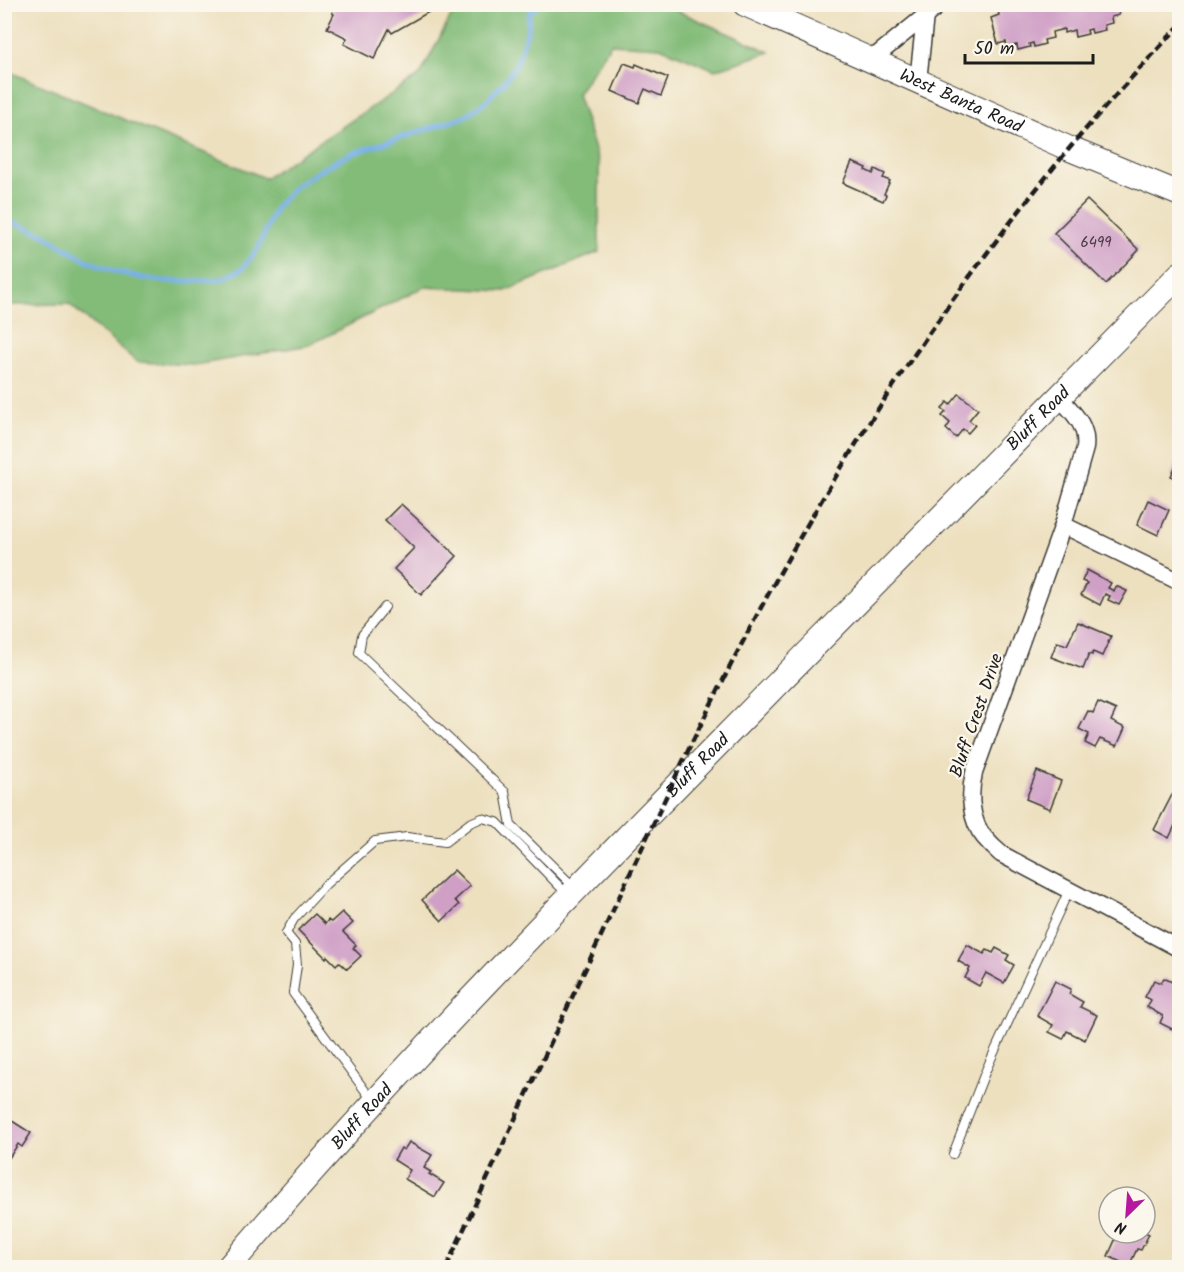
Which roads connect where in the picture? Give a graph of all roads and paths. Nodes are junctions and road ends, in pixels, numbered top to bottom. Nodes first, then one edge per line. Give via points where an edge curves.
1 (745, 4) edge
2 (939, 4) edge
3 (925, 16) junction
4 (871, 60) junction
5 (918, 81) junction
6 (1179, 194) edge
7 (1179, 274) edge
8 (1059, 397) junction
9 (1063, 525) junction
10 (1179, 582) edge
11 (386, 607) dead end
12 (1069, 890) junction
13 (572, 893) junction
14 (1179, 949) edge
15 (374, 1102) junction
16 (953, 1154) dead end
17 (228, 1268) edge

1 - 4 main road, West Banta Road
2 - 3 street
3 - 4 street
3 - 5 street
4 - 5 main road, West Banta Road
5 - 6 main road, West Banta Road
7 - 8 main road, Bluff Road
8 - 9 street, Bluff Crest Drive via 1081,422 1086,439
8 - 13 main road, Bluff Road
9 - 10 street
9 - 12 street, Bluff Crest Drive via 974,773 971,806 983,837 1001,854
11 - 13 lane via 362,635 359,652 506,792 511,825
12 - 14 street, Bluff Crest Drive
12 - 16 lane via 986,1070
13 - 15 main road, Bluff Road
13 - 15 lane via 497,822 482,818 445,842 408,837 375,841 326,884 286,933 295,944 293,993
15 - 17 main road, Bluff Road

